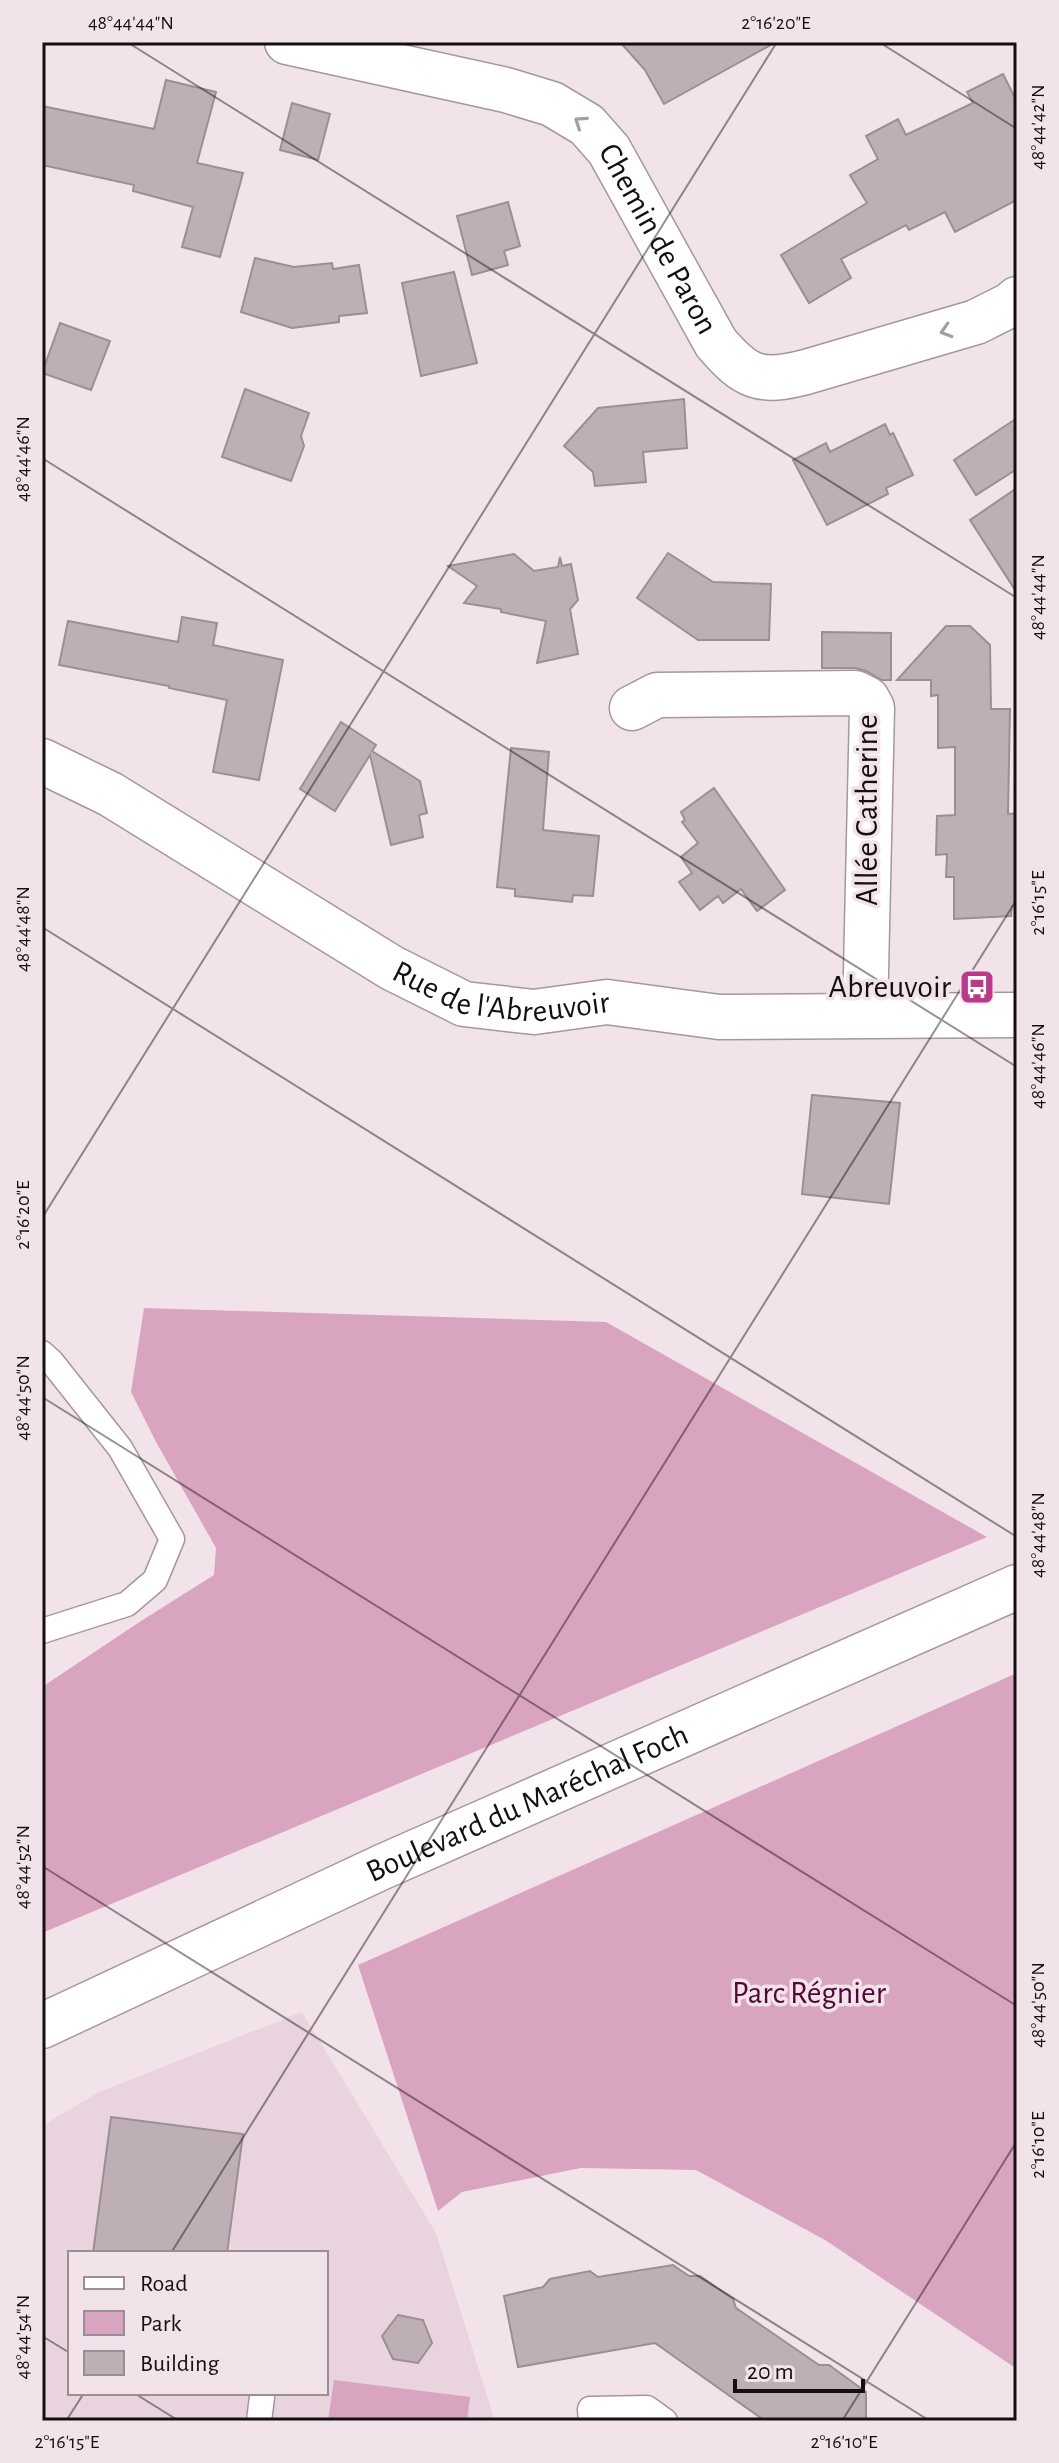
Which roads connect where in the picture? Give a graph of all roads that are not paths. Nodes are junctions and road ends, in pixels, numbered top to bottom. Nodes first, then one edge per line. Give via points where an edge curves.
1 (287, 42) edge
2 (1017, 299) edge
3 (632, 708) dead end
4 (42, 761) edge
5 (865, 1015) junction
6 (1017, 1015) edge
7 (42, 1353) edge
8 (1017, 1587) edge
9 (42, 1631) edge
10 (42, 2026) edge
11 (591, 2421) edge
12 (665, 2421) edge

2 -> 1 street, Chemin de Paron via 976,322 780,379 756,376 736,366 716,343 609,150 587,125 552,104 506,90
3 - 5 street, Allée Catherine via 657,695 855,693 867,699 872,708
4 - 5 street, Rue de l'Abreuvoir via 110,794 392,968 464,1004 534,1012 607,1002 719,1017
5 - 6 street, Rue de l'Abreuvoir
7 - 9 lane via 120,1448 172,1539 155,1580 127,1604
8 - 10 street, Boulevard du Maréchal Foch via 382,1867
11 - 12 lane via 590,2409 647,2408

